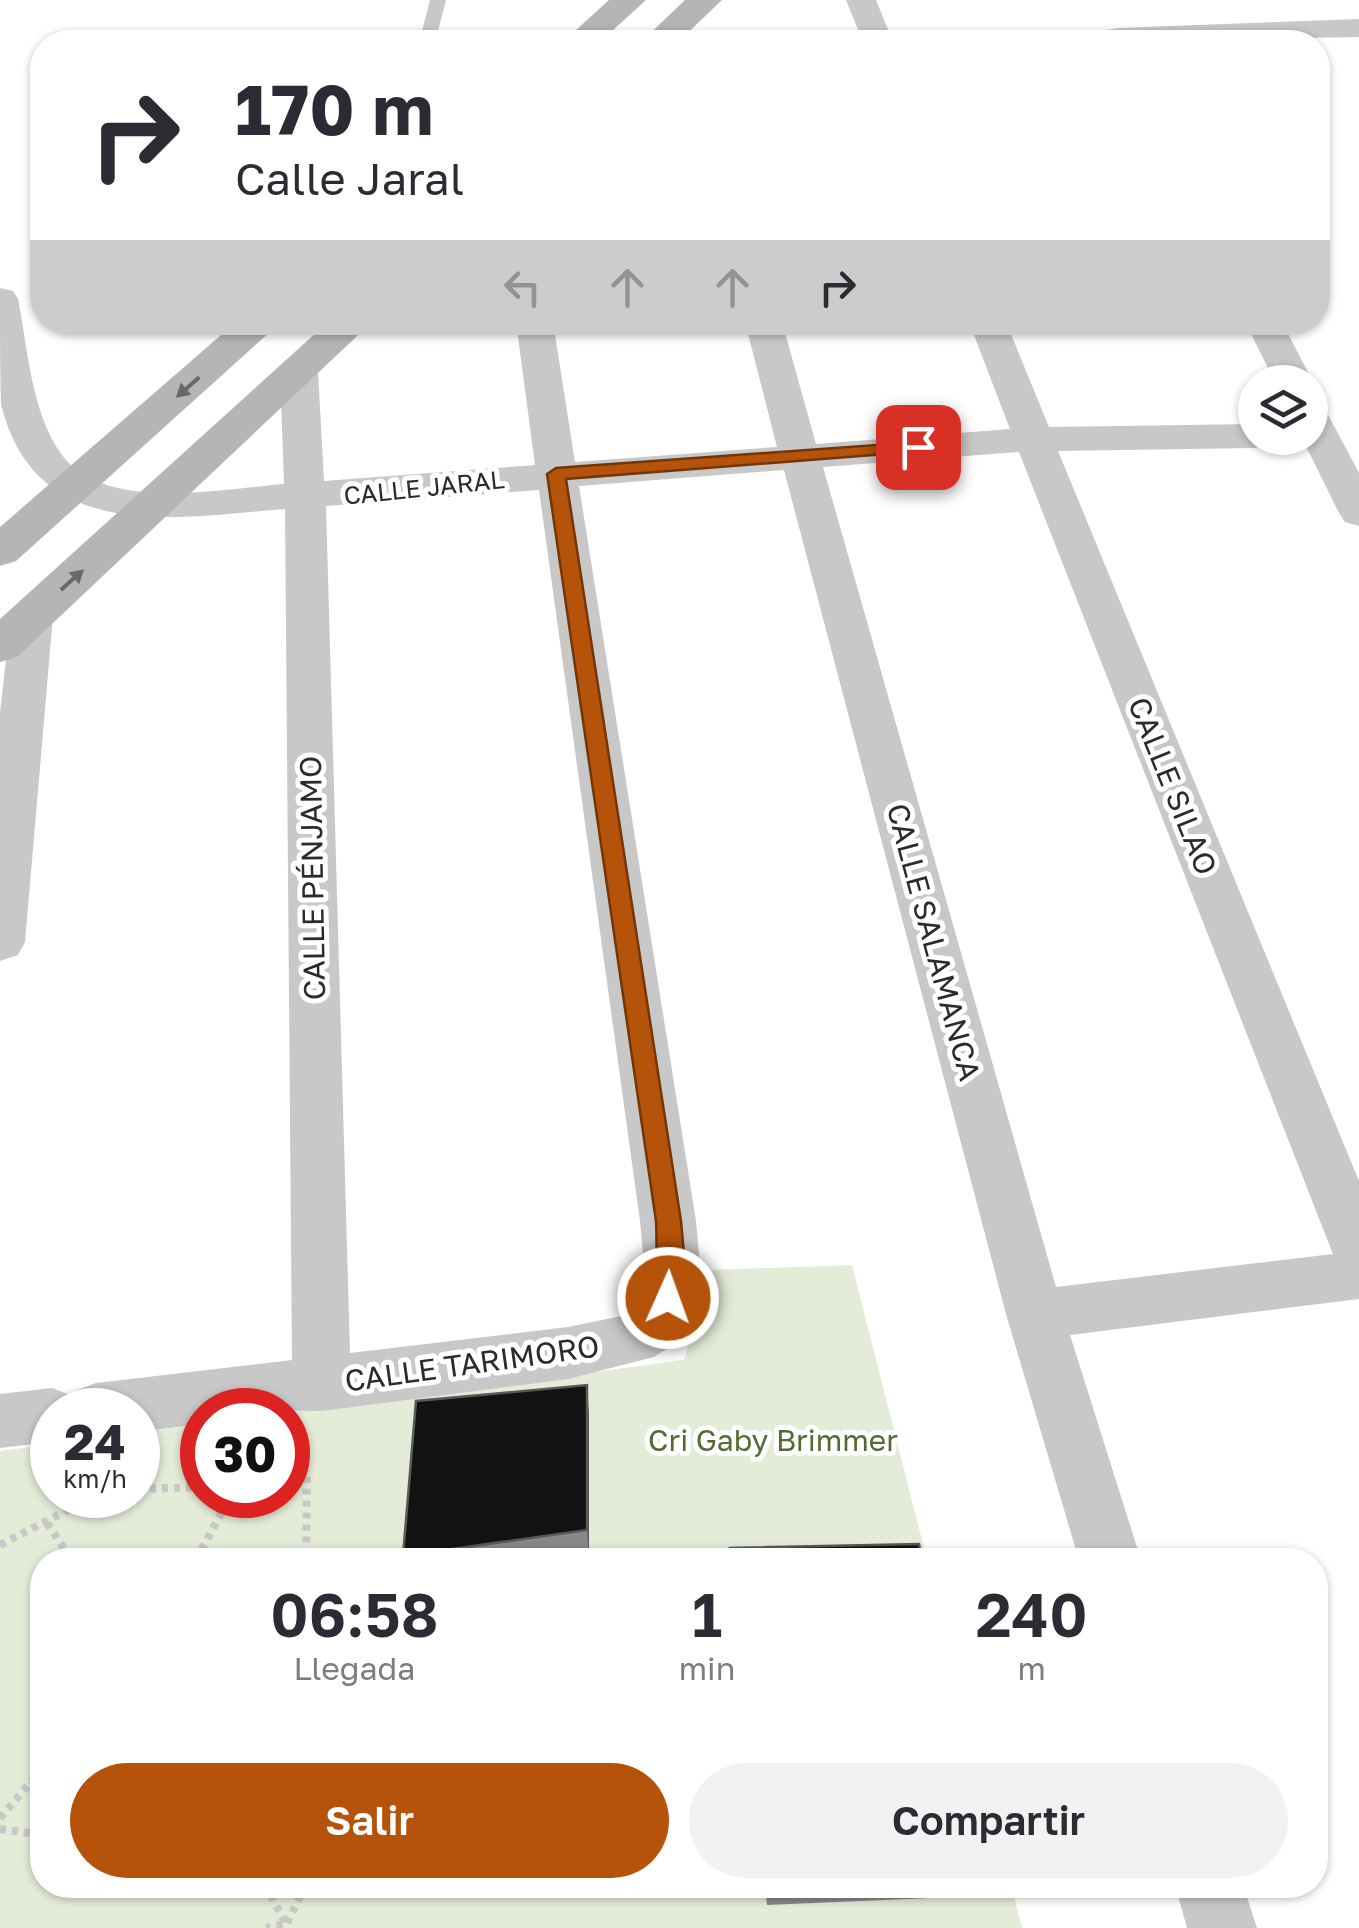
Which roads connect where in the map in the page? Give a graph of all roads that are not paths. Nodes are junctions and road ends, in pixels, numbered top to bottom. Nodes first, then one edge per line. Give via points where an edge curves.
1 (438, 0) edge
2 (629, 0) edge
3 (705, 0) edge
4 (861, 0) edge
5 (1340, 0) edge
6 (1358, 28) edge
7 (430, 30) edge
8 (594, 30) edge
9 (677, 30) edge
10 (873, 30) edge
11 (1318, 30) edge
12 (0, 300) edge
13 (246, 335) edge
14 (338, 335) edge
15 (536, 335) edge
16 (767, 335) edge
17 (993, 335) edge
18 (1270, 335) edge
19 (1285, 365) edge
20 (299, 372) junction
21 (1238, 436) edge
22 (1328, 438) edge
23 (1034, 439) junction
24 (802, 455) junction
25 (556, 474) junction
26 (74, 487) junction
27 (305, 498) junction
28 (154, 507) junction
29 (1359, 512) edge
30 (0, 551) edge
31 (16, 631) edge
32 (0, 942) edge
33 (1359, 1248) edge
34 (1359, 1275) edge
35 (1034, 1314) junction
36 (322, 1384) junction
37 (160, 1403) edge
38 (30, 1418) edge
39 (0, 1421) edge
40 (1106, 1548) edge
41 (1213, 1898) edge
42 (1222, 1928) edge

1 - 7 lane
2 - 8 main road
3 - 9 main road
4 - 10 street
5 - 6 street
6 - 11 street
12 - 26 street via 23,412 39,454
13 -> 26 main road
14 - 20 main road
15 - 25 street
16 - 24 street, CALLE SALAMANCA
17 - 23 street, CALLE SILAO
18 - 19 street
20 - 27 street, CALLE PÉNJAMO
20 - 28 main road
21 - 23 street, CALLE JARAL
22 - 29 street
23 - 24 street, CALLE JARAL
23 - 33 street, CALLE SILAO
24 - 25 street, CALLE JARAL
24 - 35 street, CALLE SALAMANCA
25 - 27 street, CALLE JARAL
25 - 36 street, CALLE TARIMORO via 668,1221 673,1276 664,1320 634,1339 568,1353
26 - 28 street, CALLE JARAL
26 - 30 main road
27 - 28 street, CALLE JARAL
27 - 36 street, CALLE PÉNJAMO
31 -> 28 main road
31 - 32 street
34 - 35 street
35 - 40 street, CALLE SALAMANCA
36 - 37 street, CALLE TARIMORO
38 - 39 street
41 - 42 street

